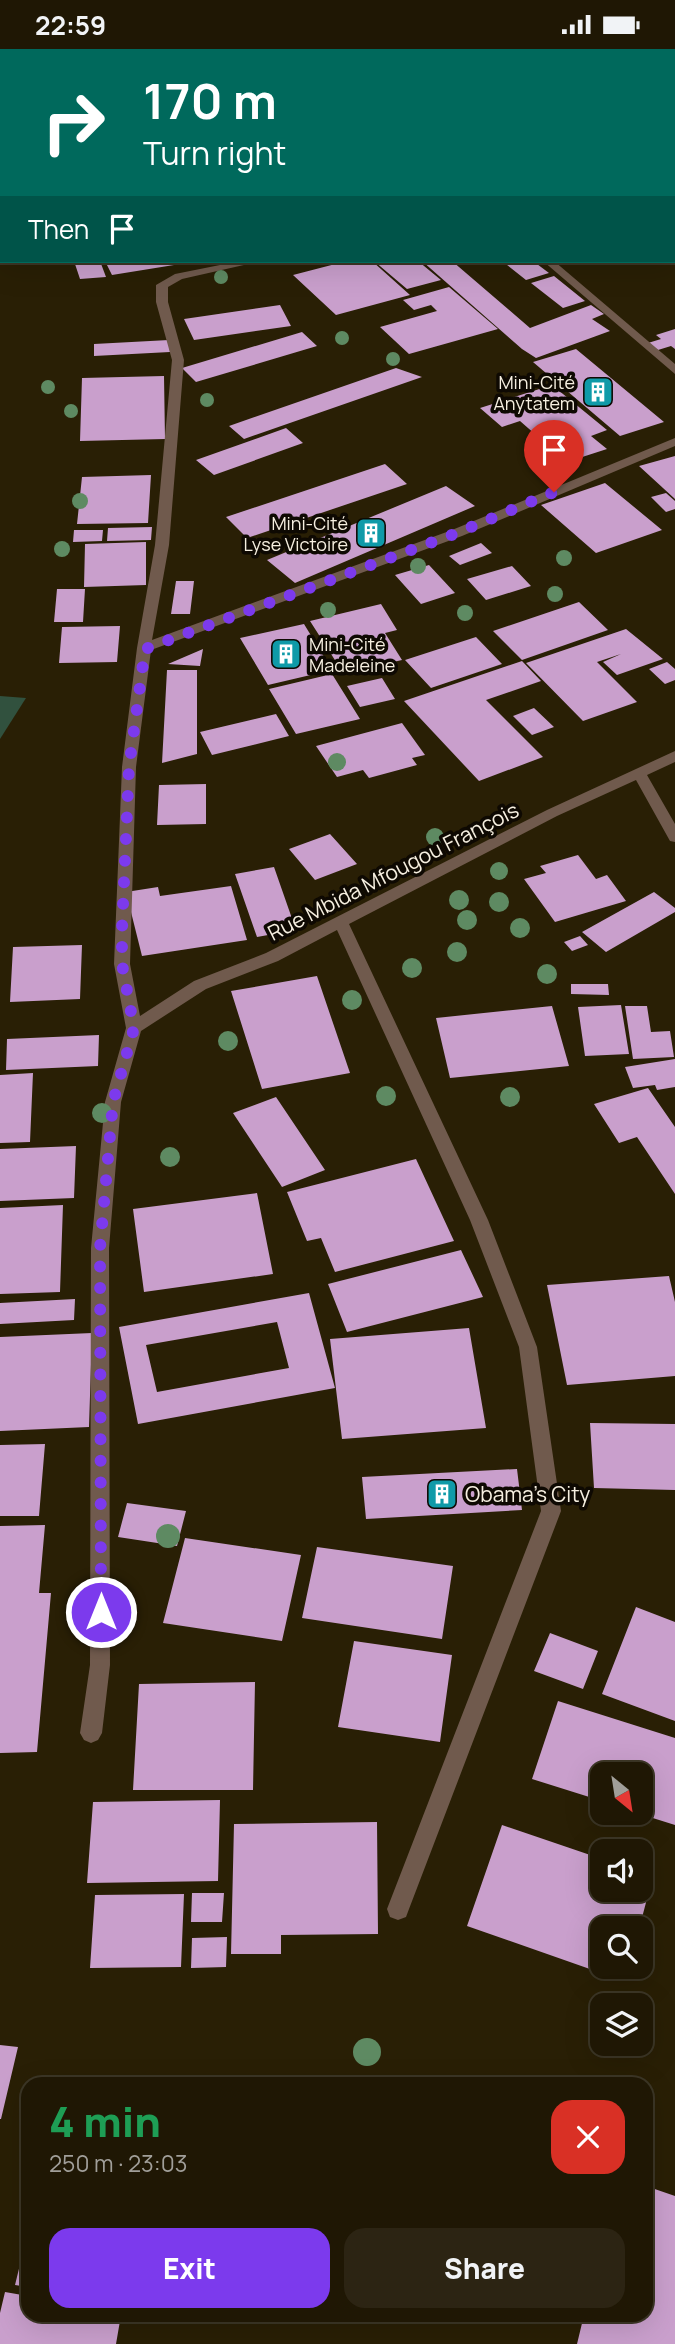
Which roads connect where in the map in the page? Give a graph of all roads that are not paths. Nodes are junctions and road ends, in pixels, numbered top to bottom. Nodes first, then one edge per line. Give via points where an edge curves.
1 (246, 263) edge
2 (550, 263) edge
3 (675, 370) edge
4 (675, 442) edge
5 (145, 649) junction
6 (675, 756) edge
7 (639, 773) junction
8 (675, 837) edge
9 (341, 923) junction
10 (134, 1028) junction
11 (91, 1734) dead end
12 (398, 1909) dead end

1 - 5 street via 179,276 162,285 160,296 178,360 162,545
2 - 3 street
4 - 5 street via 457,533
5 - 10 street via 129,767 122,929 122,964
6 - 7 street, Rue Mbida Mfougou François
7 - 8 street
7 - 9 street, Rue Mbida Mfougou François
9 - 10 street, Rue Mbida Mfougou François via 200,985
9 - 12 street via 479,1220 528,1347 551,1511
10 - 11 street via 113,1102 100,1248 100,1665

